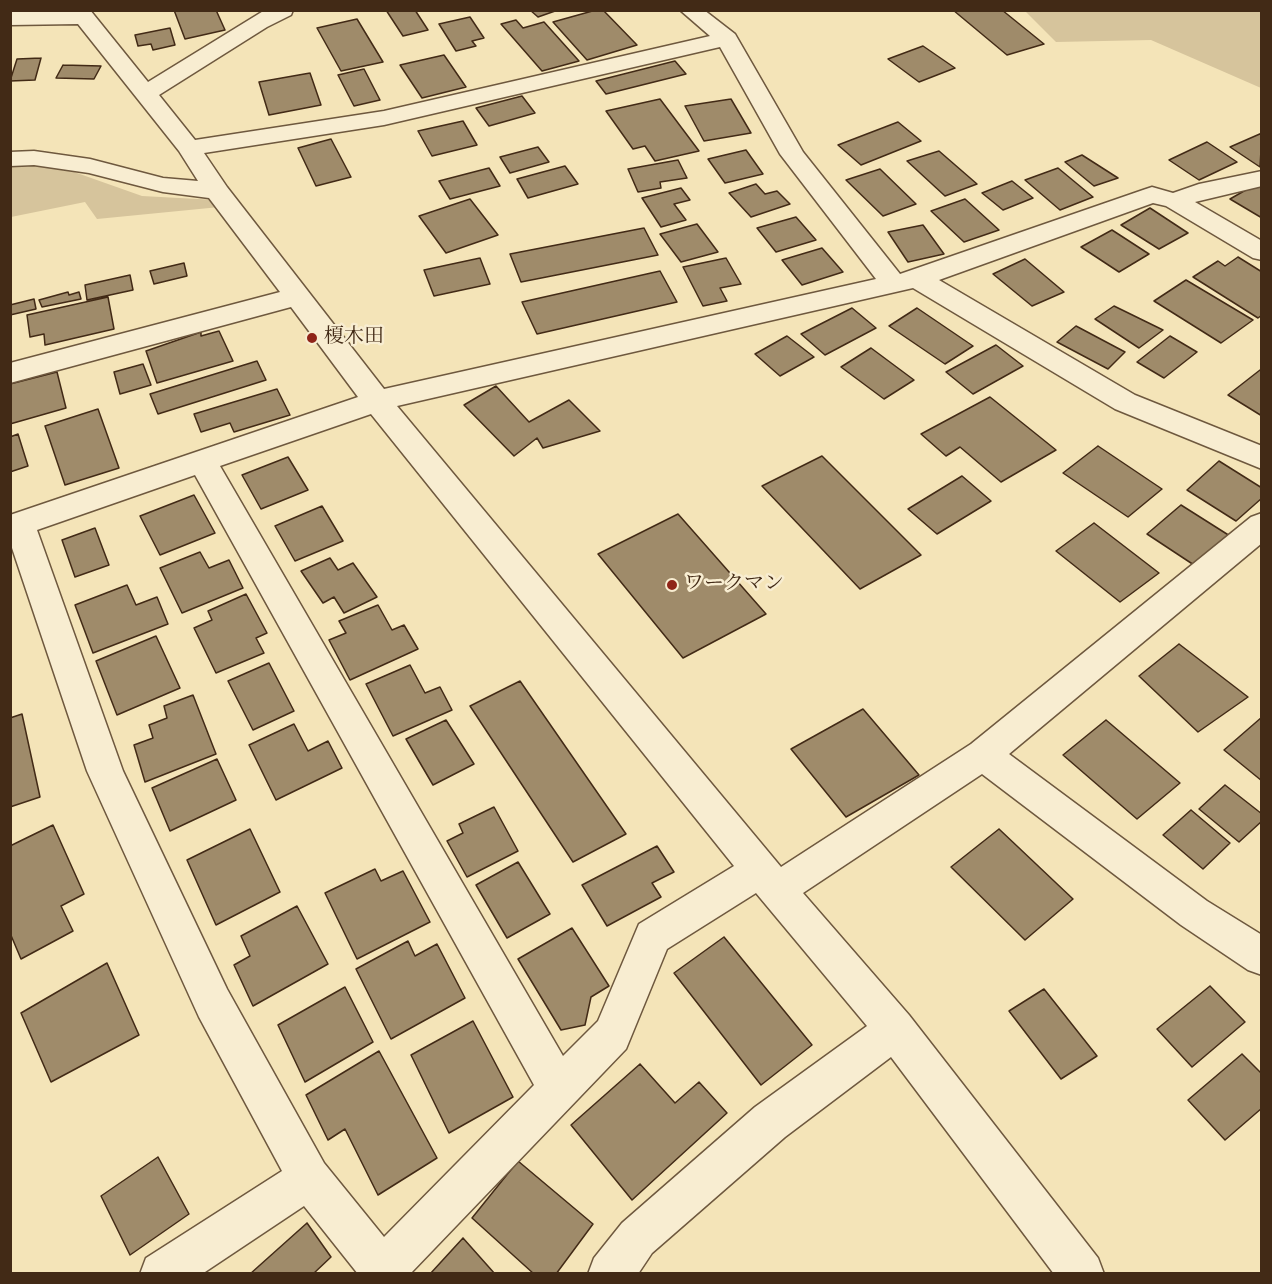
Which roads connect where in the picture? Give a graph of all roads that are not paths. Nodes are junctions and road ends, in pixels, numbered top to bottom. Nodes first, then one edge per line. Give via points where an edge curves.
1 (690, 10) edge
2 (286, 11) edge
3 (81, 14) edge
4 (10, 19) edge
5 (727, 39) junction
6 (145, 94) junction
7 (189, 148) junction
8 (10, 159) edge
9 (1262, 178) edge
10 (217, 191) junction
11 (1175, 201) junction
12 (1262, 252) edge
13 (905, 281) junction
14 (299, 296) junction
15 (10, 373) edge
16 (377, 400) junction
17 (1262, 458) edge
18 (203, 462) junction
19 (1262, 525) edge
20 (15, 526) edge
21 (983, 755) junction
22 (769, 879) junction
23 (1262, 957) edge
24 (895, 1029) junction
25 (559, 1089) junction
26 (309, 1178) junction
27 (162, 1274) edge
28 (609, 1274) edge
29 (1082, 1274) edge

1 - 5 street
2 - 6 street via 260,22
3 - 4 street
3 - 6 street
5 - 7 street via 384,118
5 - 13 street via 792,154
6 - 7 street
7 - 10 street
8 - 10 street via 34,158 90,166 163,185
9 - 11 street
10 - 14 street
11 - 12 street
11 - 13 street via 1152,195
13 - 16 street
13 - 17 street via 1125,402
14 - 15 street
14 - 16 street
16 - 18 street
16 - 22 street
18 - 20 street
18 - 25 street
19 - 21 street
20 - 26 street via 105,771 213,1003
21 - 22 street
21 - 23 street via 1194,913
22 - 24 street
22 - 25 street via 653,937 612,1035
24 - 28 street via 770,1122 637,1238
24 - 29 street
25 - 26 street via 383,1270
26 - 27 street

